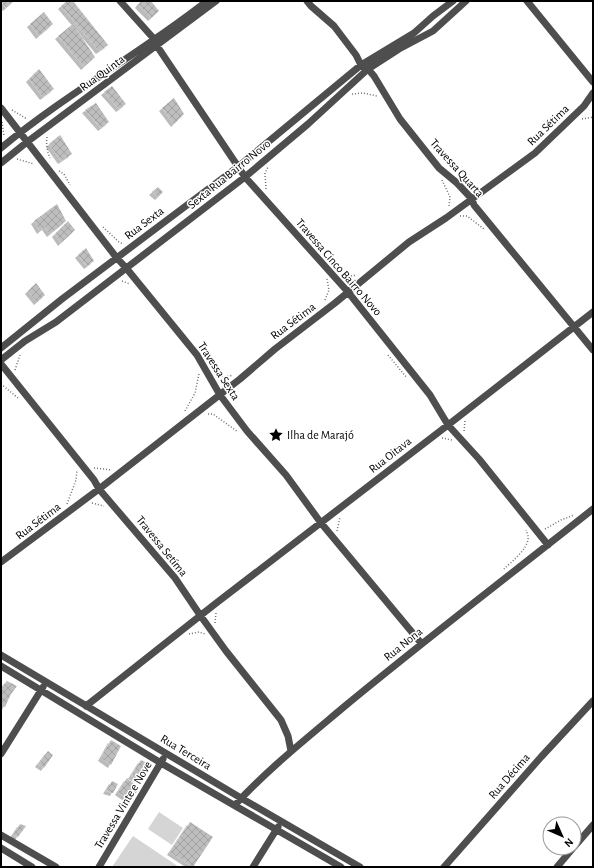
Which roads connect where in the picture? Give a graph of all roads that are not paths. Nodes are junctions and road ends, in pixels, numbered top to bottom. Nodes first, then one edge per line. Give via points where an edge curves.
1 (120, 1) edge
2 (207, 1) edge
3 (216, 1) edge
4 (307, 1) edge
5 (453, 1) edge
6 (466, 1) edge
7 (528, 1) edge
8 (156, 43) junction
9 (361, 65) junction
10 (368, 69) junction
11 (593, 82) edge
12 (593, 93) edge
13 (1, 108) edge
14 (20, 132) junction
15 (27, 142) junction
16 (4, 145) edge
17 (1, 163) edge
18 (239, 166) junction
19 (245, 177) junction
20 (472, 198) junction
21 (116, 257) junction
22 (127, 268) junction
23 (348, 292) junction
24 (593, 312) edge
25 (574, 326) junction
26 (1, 348) edge
27 (593, 350) edge
28 (1, 360) edge
29 (1, 364) edge
30 (220, 395) junction
31 (448, 425) junction
32 (100, 489) junction
33 (593, 509) edge
34 (321, 523) junction
35 (548, 545) junction
36 (1, 562) edge
37 (200, 615) junction
38 (422, 643) junction
39 (1, 655) edge
40 (1, 666) edge
41 (46, 682) junction
42 (41, 690) junction
43 (593, 701) edge
44 (86, 706) junction
45 (291, 751) junction
46 (1, 754) edge
47 (166, 754) junction
48 (161, 762) junction
49 (241, 798) junction
50 (235, 805) junction
51 (282, 822) junction
52 (593, 826) edge
53 (276, 830) junction
54 (1, 834) edge
55 (582, 839) edge
56 (1, 848) edge
57 (567, 856) edge
58 (32, 867) edge
59 (56, 867) edge
60 (99, 867) edge
61 (253, 867) edge
62 (341, 867) edge
63 (360, 867) edge
64 (444, 867) edge
65 (557, 867) edge

1 - 8 street, Travessa Cinco Bairro Novo
2 - 8 street, Rua Quinta
3 - 8 street, Rua Quinta
4 - 9 street, Travessa Quarta via 334,26
5 - 9 street, Rua Sexta via 414,33
6 - 10 street, Sexta Rua Bairro Novo via 433,31 399,48
7 - 11 street
8 - 14 street, Rua Quinta
8 - 15 street, Rua Quinta
8 - 18 street, Travessa Cinco Bairro Novo
9 - 10 street, Travessa Quarta
9 - 18 street, Rua Sexta
10 - 19 street, Sexta Rua Bairro Novo
10 - 20 street, Travessa Quarta via 400,118 439,168
12 - 20 street, Rua Sétima via 584,106 535,153
13 - 14 street, Travessa Sexta
14 - 15 street, Travessa Sexta
14 - 16 street, Rua Quinta
15 - 17 street, Rua Quinta
15 - 21 street, Travessa Sexta
18 - 19 street, Travessa Cinco Bairro Novo
18 - 21 street, Rua Sexta
19 - 22 street, Sexta Rua Bairro Novo
19 - 23 street, Travessa Cinco Bairro Novo
20 - 23 street, Rua Sétima via 409,242
20 - 25 street, Travessa Quarta via 474,205
21 - 22 street, Travessa Sexta
21 - 26 street, Rua Sexta
22 - 28 street, Sexta Rua Bairro Novo
22 - 30 street, Travessa Sexta via 197,355
23 - 30 street, Rua Sétima
23 - 31 street, Travessa Cinco Bairro Novo via 430,396
24 - 25 street, Rua Oitava
25 - 27 street, Travessa Quarta
25 - 31 street, Rua Oitava
29 - 32 street, Travessa Setíma
30 - 32 street, Rua Sétima
30 - 34 street, Travessa Sexta via 246,431 286,475
31 - 34 street, Rua Oitava
31 - 35 street, Travessa Cinco Bairro Novo via 479,459
32 - 36 street, Rua Sétima
32 - 37 street, Travessa Setíma via 175,578
33 - 35 street, Rua Nona
34 - 37 street, Rua Oitava
34 - 38 street, Travessa Sexta
35 - 38 street, Rua Nona
37 - 44 street, Rua Oitava
37 - 45 street, Travessa Setíma via 281,720
38 - 45 street, Rua Nona
39 - 41 street, Rua Terceira
40 - 42 street, Rua Terceira
41 - 42 street
41 - 44 street, Rua Terceira
42 - 46 street
42 - 48 street, Rua Terceira
43 - 64 street, Rua Décima
44 - 47 street, Rua Terceira
45 - 49 street, Rua Nona
47 - 48 street, Travessa Vinte e Nove
47 - 49 street, Rua Terceira
48 - 50 street, Rua Terceira
48 - 60 street, Travessa Vinte e Nove
49 - 50 street, Rua Nona
49 - 51 street, Rua Terceira
50 - 53 street, Rua Terceira
51 - 53 street
51 - 63 street, Rua Terceira
52 - 55 street
53 - 61 street
53 - 62 street, Rua Terceira
54 - 59 street
56 - 58 street
57 - 65 street

